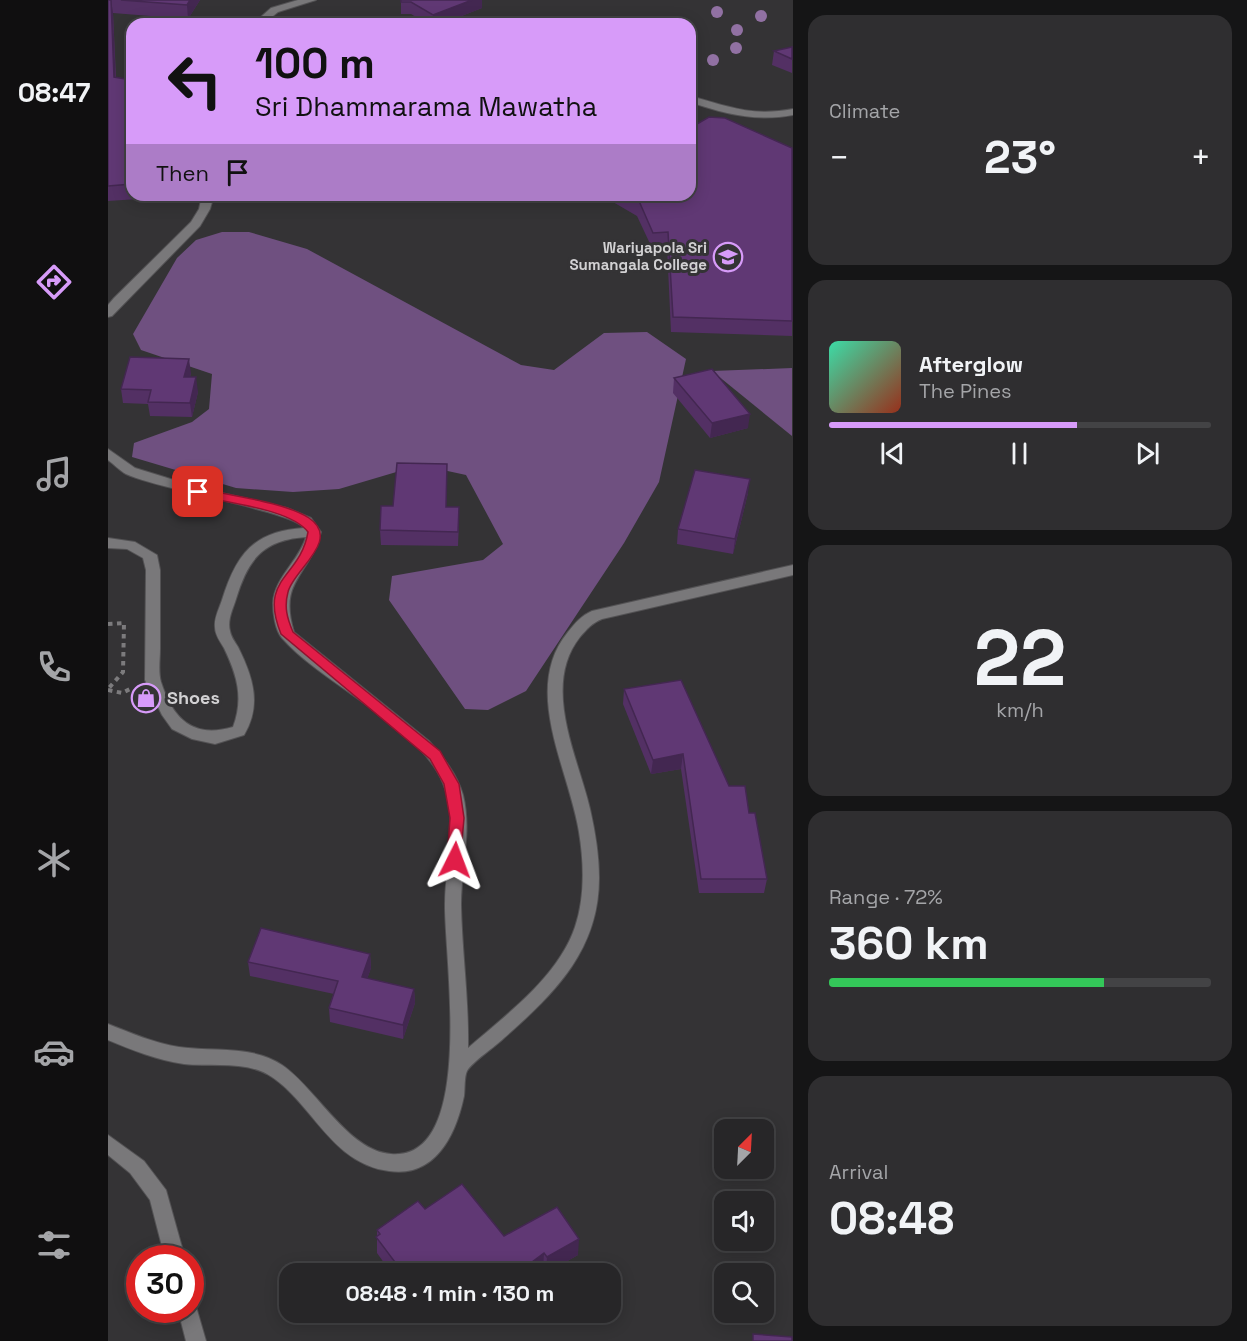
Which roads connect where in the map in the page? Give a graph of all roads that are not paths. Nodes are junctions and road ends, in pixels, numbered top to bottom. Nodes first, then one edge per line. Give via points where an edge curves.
1 (311, 0) edge
2 (262, 18) edge
3 (696, 101) edge
4 (792, 112) edge
5 (206, 201) edge
6 (108, 313) edge
7 (108, 453) edge
8 (314, 532) junction
9 (108, 543) edge
10 (792, 570) edge
11 (108, 1032) edge
12 (458, 1068) junction
13 (108, 1144) edge
14 (172, 1245) edge
15 (191, 1323) edge
16 (196, 1341) edge

1 - 2 street via 275,9
3 - 4 street via 757,118
5 - 6 street via 202,217 119,296
7 - 8 street via 130,471 282,512 306,521
8 - 9 street via 287,532 265,541 247,559 232,585 222,627 248,688 248,708 238,731 214,738 177,725 153,680 150,555 130,545
8 - 12 street via 311,549 282,589 279,614 287,634 435,755 452,784 457,818 453,903
10 - 12 street via 619,609 587,620 571,638 557,668 556,716 587,831 591,884 584,928 560,972
11 - 12 street via 176,1054 227,1057 273,1068 308,1098 343,1141 376,1161 412,1162 437,1144 450,1118
13 - 14 street via 137,1167 159,1196
15 - 16 street

